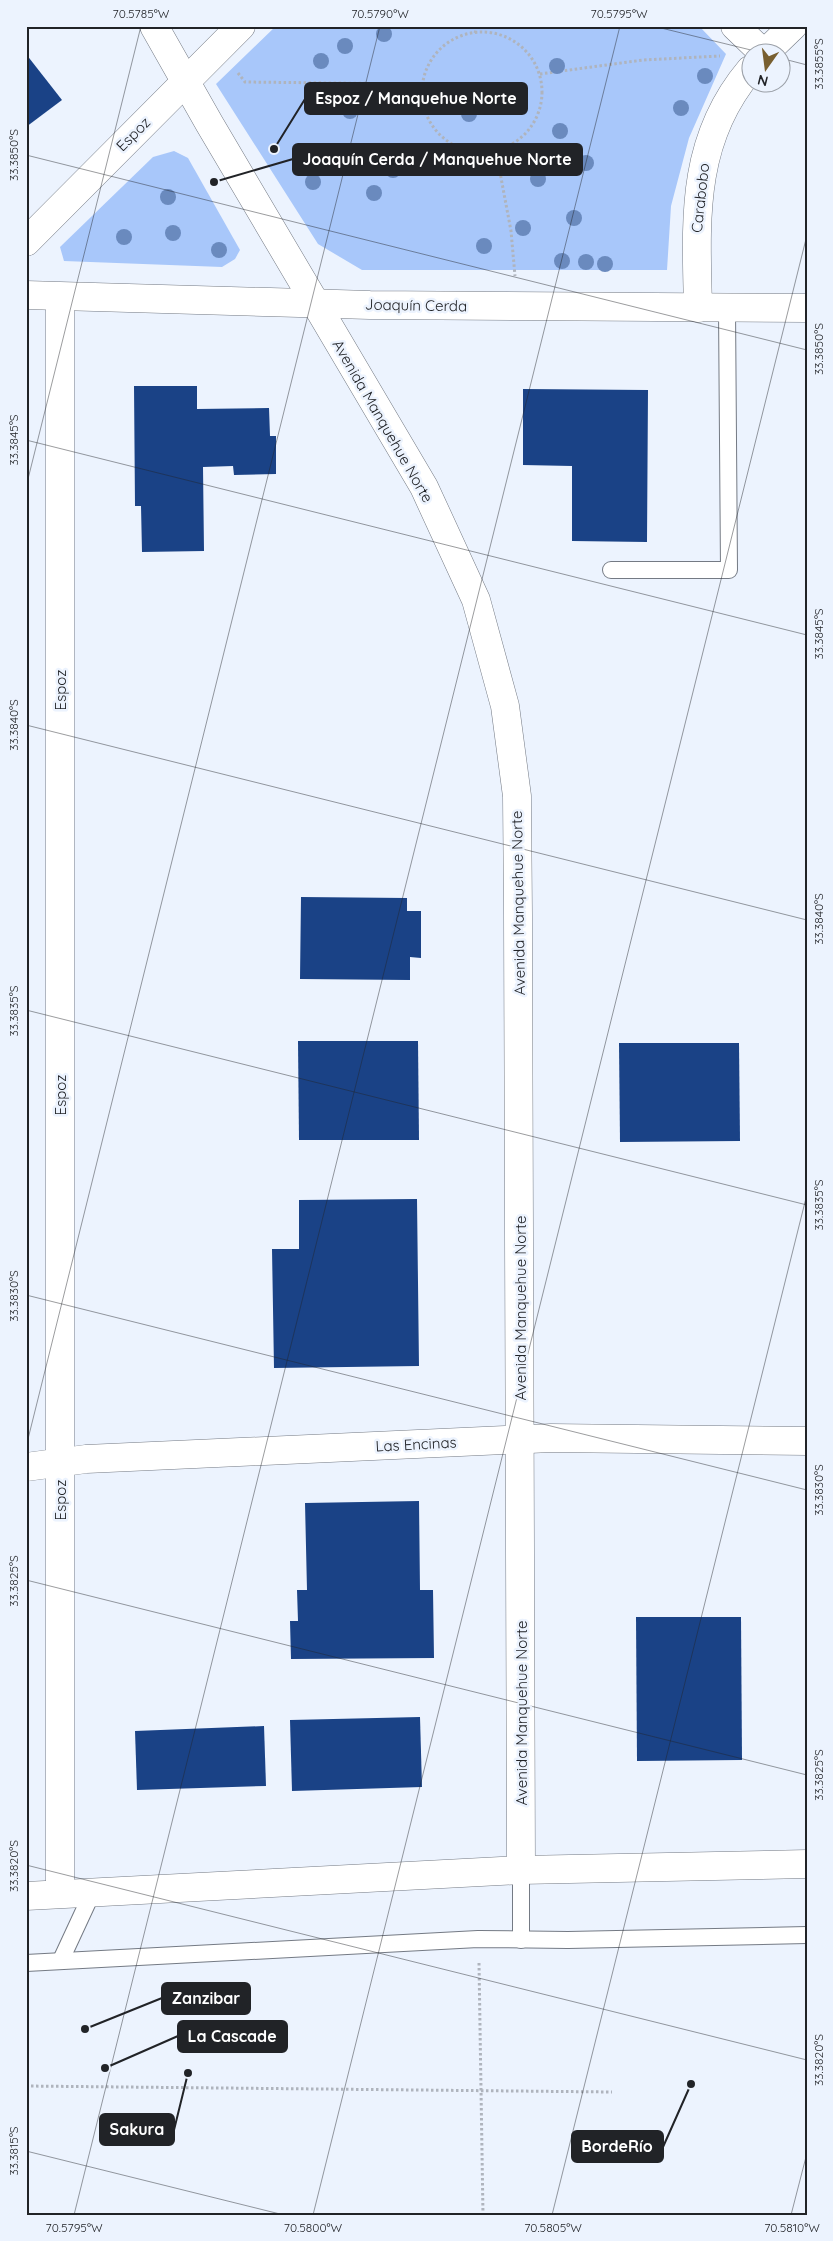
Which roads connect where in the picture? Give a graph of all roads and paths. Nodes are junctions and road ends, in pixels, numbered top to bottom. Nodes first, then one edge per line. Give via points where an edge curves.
1 (154, 26) edge
2 (241, 26) edge
3 (476, 26) edge
4 (736, 26) edge
5 (793, 26) edge
6 (475, 33) junction
7 (752, 42) edge
8 (776, 42) edge
9 (218, 48) junction
10 (721, 56) dead end
11 (540, 74) junction
12 (185, 82) junction
13 (422, 84) junction
14 (740, 84) edge
15 (496, 151) junction
16 (26, 242) edge
17 (515, 278) dead end
18 (26, 295) edge
19 (60, 297) junction
20 (317, 304) junction
21 (698, 308) junction
22 (727, 308) junction
23 (807, 308) edge
24 (611, 570) dead end
25 (520, 1439) junction
26 (807, 1441) edge
27 (60, 1462) junction
28 (26, 1467) edge
29 (807, 1864) edge
30 (521, 1870) junction
31 (93, 1891) junction
32 (60, 1893) junction
33 (26, 1896) edge
34 (807, 1935) edge
35 (521, 1940) junction
36 (61, 1960) junction
37 (26, 1963) edge
38 (26, 2086) edge
39 (482, 2089) junction
40 (612, 2092) dead end
41 (483, 2215) edge

1 - 12 street, Avenida Manquehue Norte
2 - 9 street, Espoz
3 - 6 path
4 - 7 street
5 - 8 street
6 - 11 path via 496,34 515,42 530,56
6 - 13 path via 456,38 439,50 428,66
9 - 12 street, Espoz
9 - 13 path via 245,82
10 - 11 path via 643,60
11 - 15 path via 543,95 538,115 521,138
12 - 16 street, Espoz
12 - 20 street, Avenida Manquehue Norte
13 - 15 path via 429,122 441,136 457,147 476,152
14 - 21 street, Carabobo via 726,104 704,158 696,211
15 - 17 path via 511,231
18 - 19 street, Joaquín Cerda
19 - 20 street, Joaquín Cerda
19 - 27 street, Espoz
20 - 21 street, Joaquín Cerda
20 - 25 street, Avenida Manquehue Norte via 424,487 476,600 504,706 517,796
21 - 22 street, Joaquín Cerda
22 - 23 street, Joaquín Cerda
22 - 24 lane via 729,570
25 - 26 street, Las Encinas
25 - 27 street, Las Encinas
25 - 30 street, Avenida Manquehue Norte
27 - 28 street, Las Encinas
27 - 32 street, Espoz
29 - 30 street
30 - 31 street
30 - 35 lane
31 - 32 street
31 - 36 lane
32 - 33 street
34 - 35 lane
35 - 36 lane via 478,1939
36 - 37 lane
38 - 39 path
39 - 40 path
39 - 41 path

